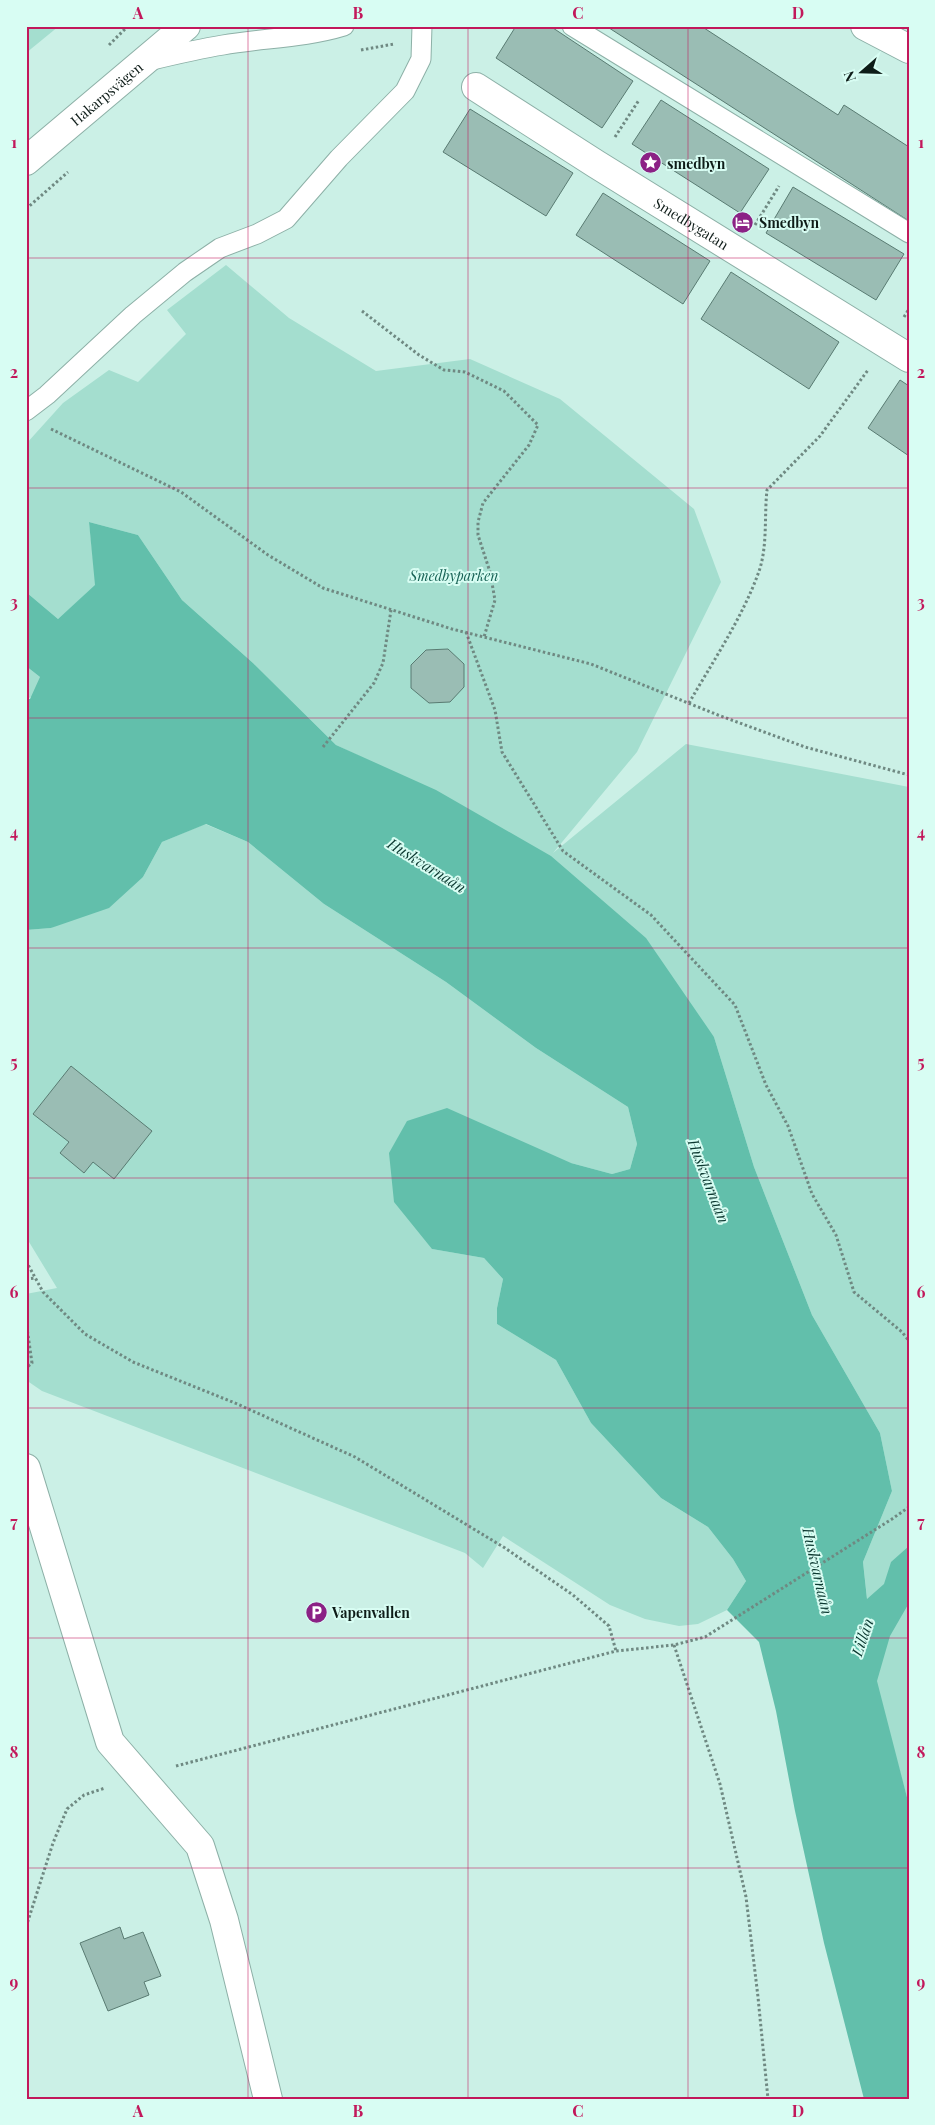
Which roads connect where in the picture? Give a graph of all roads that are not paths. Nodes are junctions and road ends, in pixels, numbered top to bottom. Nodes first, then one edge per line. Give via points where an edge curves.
1 (186, 26) edge
2 (344, 26) edge
3 (422, 26) edge
4 (572, 26) edge
5 (865, 26) edge
6 (909, 49) edge
7 (142, 62) junction
8 (476, 87) dead end
9 (26, 161) edge
10 (909, 233) edge
11 (909, 358) edge
12 (26, 411) edge
13 (26, 1468) edge
14 (268, 2099) edge

1 - 7 street, Hakarpsvägen
2 - 7 lane via 224,44
3 - 12 lane via 421,59 405,91 338,158 286,219 220,248 185,272
4 - 10 lane
5 - 6 street
7 - 9 street, Hakarpsvägen
8 - 11 street, Smedbygatan
13 - 14 street via 110,1742 200,1846 224,1920

